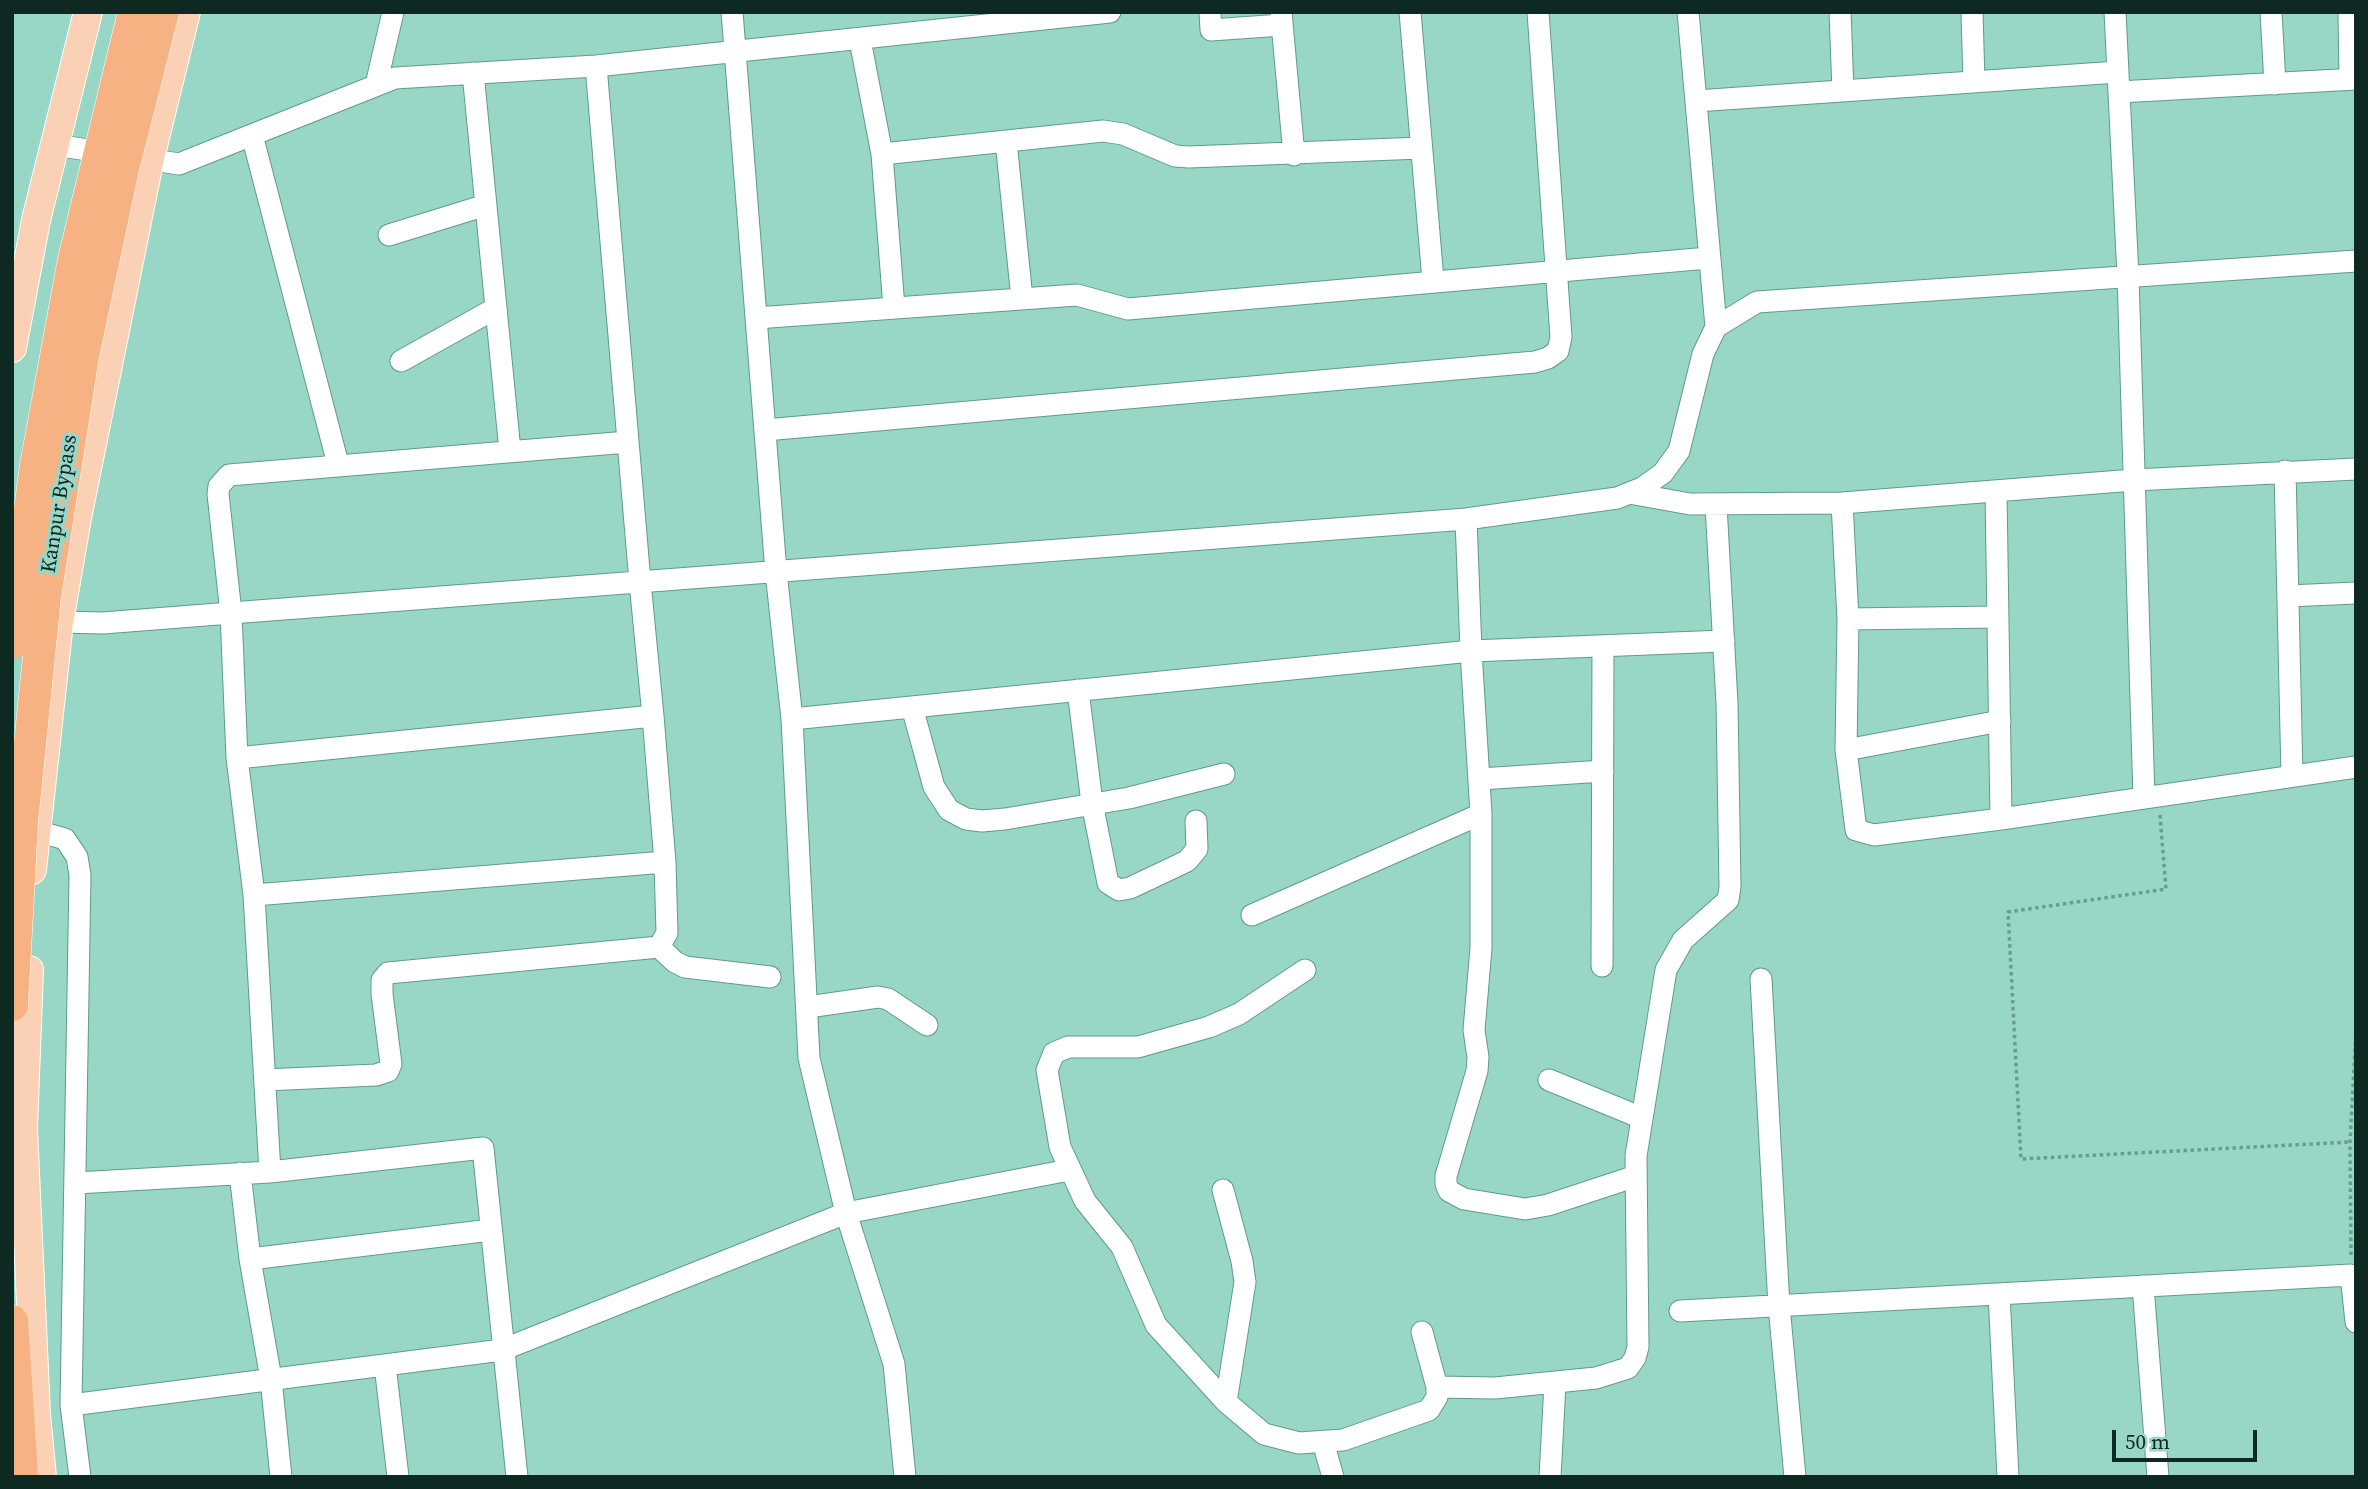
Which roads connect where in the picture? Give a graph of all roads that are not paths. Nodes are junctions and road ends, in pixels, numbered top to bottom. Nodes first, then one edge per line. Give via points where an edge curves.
1 (88, 12) edge
2 (134, 12) edge
3 (163, 12) edge
4 (186, 12) edge
5 (393, 12) edge
6 (732, 12) edge
7 (1110, 12) edge
8 (1210, 12) edge
9 (1410, 12) edge
10 (1538, 12) edge
11 (1688, 12) edge
12 (1840, 12) edge
13 (1972, 12) edge
14 (2115, 12) edge
15 (2271, 12) edge
16 (2349, 12) edge
17 (1281, 19) edge
18 (860, 40) junction
19 (736, 52) junction
20 (596, 66) junction
21 (473, 73) junction
22 (2353, 79) edge
23 (1974, 82) junction
24 (2119, 82) junction
25 (2275, 83) junction
26 (376, 85) junction
27 (1843, 91) junction
28 (1696, 101) junction
29 (252, 135) junction
30 (1006, 141) junction
31 (54, 145) junction
32 (1421, 148) junction
33 (882, 154) junction
34 (1294, 155) junction
35 (149, 162) junction
36 (486, 205) junction
37 (389, 235) dead end
38 (1708, 258) junction
39 (2356, 261) edge
40 (1556, 271) junction
41 (2128, 276) junction
42 (1433, 280) junction
43 (1022, 299) junction
44 (496, 308) junction
45 (894, 308) junction
46 (756, 318) junction
47 (1716, 327) junction
48 (12, 348) edge
49 (401, 361) dead end
50 (765, 430) junction
51 (628, 442) junction
52 (510, 451) junction
53 (338, 464) junction
54 (2356, 469) edge
55 (2285, 471) junction
56 (2134, 480) junction
57 (1996, 491) junction
58 (1629, 493) junction
59 (1842, 503) junction
60 (1716, 505) junction
61 (1466, 519) junction
62 (776, 572) junction
63 (640, 582) junction
64 (2356, 593) edge
65 (2288, 596) junction
66 (231, 613) junction
67 (1998, 617) junction
68 (1848, 619) junction
69 (59, 622) junction
70 (1724, 641) junction
71 (12, 643) edge
72 (1603, 646) junction
73 (1471, 651) junction
74 (1078, 690) junction
75 (912, 707) junction
76 (653, 716) junction
77 (792, 719) junction
78 (2000, 721) junction
79 (1846, 750) junction
80 (237, 758) junction
81 (2356, 767) edge
82 (1604, 771) junction
83 (1224, 774) dead end
84 (2292, 776) junction
85 (1480, 779) junction
86 (2151, 797) junction
87 (1092, 803) junction
88 (1481, 814) junction
89 (2001, 819) junction
90 (1196, 821) dead end
91 (37, 831) junction
92 (665, 862) junction
93 (254, 895) junction
94 (1252, 915) dead end
95 (659, 947) junction
96 (1602, 966) dead end
97 (1305, 970) dead end
98 (770, 976) dead end
99 (1761, 979) dead end
100 (12, 1005) edge
101 (808, 1007) junction
102 (927, 1025) dead end
103 (265, 1080) junction
104 (1549, 1080) dead end
105 (1642, 1118) junction
106 (1069, 1170) junction
107 (270, 1172) junction
108 (240, 1173) junction
109 (1636, 1176) junction
110 (76, 1183) junction
111 (1223, 1190) dead end
112 (846, 1213) junction
113 (491, 1230) junction
114 (250, 1259) junction
115 (2143, 1286) junction
116 (1998, 1294) junction
117 (1779, 1306) junction
118 (1680, 1311) dead end
119 (12, 1321) edge
120 (2356, 1322) edge
121 (1422, 1332) dead end
122 (502, 1350) junction
123 (385, 1365) junction
124 (271, 1379) junction
125 (1555, 1384) junction
126 (1437, 1387) junction
127 (1226, 1402) junction
128 (71, 1405) junction
129 (1323, 1442) junction
130 (22, 1477) edge
131 (42, 1477) edge
132 (80, 1477) edge
133 (281, 1477) edge
134 (398, 1477) edge
135 (517, 1477) edge
136 (905, 1477) edge
137 (1333, 1477) edge
138 (1550, 1477) edge
139 (1796, 1477) edge
140 (2008, 1477) edge
141 (2158, 1477) edge

1 - 31 main road
2 - 71 highway, Kanpur Bypass, bridge via 74,259 36,465
3 - 100 highway, Kanpur Bypass, bridge via 83,356 45,597 22,822
4 - 35 main road
5 - 26 street
6 - 19 street
7 - 18 street
8 - 17 street via 1211,30
9 - 32 street
10 - 40 street
11 - 28 street
12 - 27 street
13 - 23 street
14 - 24 street
15 - 25 street
16 - 22 street
17 - 34 street
18 - 19 street
18 - 33 street
19 - 20 street
19 - 46 street
20 - 21 street
20 - 51 street
21 - 26 street via 395,78
21 - 36 street
22 - 25 street
23 - 24 street
23 - 27 street
24 - 25 street
24 - 41 street
26 - 29 street
27 - 28 street
28 - 38 street
29 - 35 street via 179,164
29 - 53 street
30 - 33 street
30 - 34 street via 1102,131 1123,134 1182,157
30 - 43 street
31 - 35 street
31 - 48 main road
32 - 34 street
32 - 42 street
33 - 45 street
35 - 69 main road
36 - 37 street
36 - 44 street
38 - 40 street
38 - 47 street
39 - 41 street
40 - 42 street
40 - 50 street via 1558,351 1535,362
41 - 47 street via 1757,302
41 - 56 street
42 - 43 street via 1128,309 1077,295
43 - 45 street
44 - 49 street
44 - 52 street
45 - 46 street
46 - 50 street
47 - 58 street via 1703,354 1679,451 1663,472
50 - 62 street
51 - 52 street
51 - 63 street
52 - 53 street
53 - 66 street via 229,475 223,481 219,495
54 - 55 street
55 - 56 street
55 - 65 street
56 - 57 street
56 - 86 street
57 - 59 street
57 - 67 street
58 - 60 street via 1661,501
58 - 61 street
59 - 60 street
59 - 68 street
60 - 70 street
61 - 62 street
61 - 73 street
62 - 63 street
62 - 77 street
63 - 66 street
63 - 76 street
64 - 65 street
65 - 84 street
66 - 69 street
66 - 80 street
67 - 68 street
67 - 78 street
68 - 79 street
69 - 91 main road
70 - 72 street
70 - 105 street via 1731,887 1728,900 1683,940 1666,970
72 - 73 street
72 - 82 street
73 - 74 street
73 - 85 street
74 - 75 street
74 - 87 street
75 - 77 street
75 - 87 street via 934,788 949,810 966,819 1005,819
76 - 80 street
76 - 92 street
77 - 101 street
78 - 79 street
78 - 89 street
79 - 89 street via 1853,822 1861,833
80 - 93 street
81 - 84 street
82 - 85 street
82 - 96 street
83 - 87 street
84 - 86 street
85 - 88 street
86 - 89 street
87 - 90 street via 1103,871 1108,883 1119,890 1187,861 1197,849
88 - 94 street
88 - 109 street via 1481,948 1474,1030 1477,1071 1446,1176 1449,1191 1464,1199 1525,1209
91 - 110 street via 65,839 77,857 80,875
91 - 131 main road via 23,1129
92 - 93 street
92 - 95 street via 667,933
93 - 103 street
95 - 98 street via 685,967
95 - 103 street via 388,973 382,980 388,1071
97 - 106 street via 1239,1014 1209,1027 1138,1047 1068,1047 1054,1053 1047,1070 1060,1147
99 - 117 street
101 - 102 street via 878,997
101 - 112 street via 809,1058
103 - 107 street
104 - 105 street
105 - 109 street
106 - 112 street
106 - 127 street via 1085,1201 1122,1247 1156,1325
107 - 108 street
107 - 113 street via 483,1148
108 - 110 street
108 - 114 street
109 - 125 street via 1635,1358 1617,1373
110 - 128 street
111 - 127 street via 1245,1282
112 - 122 street
112 - 136 street via 894,1364
113 - 114 street
113 - 122 street
114 - 124 street
115 - 116 street
115 - 120 street via 2351,1275
115 - 141 street
116 - 117 street
116 - 140 street
117 - 118 street
117 - 139 street
119 - 130 highway
121 - 126 street
122 - 123 street
122 - 135 street
123 - 124 street
123 - 134 street
124 - 128 street
124 - 133 street
125 - 126 street
125 - 138 street
126 - 129 street via 1429,1410 1371,1432
127 - 129 street via 1264,1434 1299,1443
128 - 132 street
129 - 137 street

